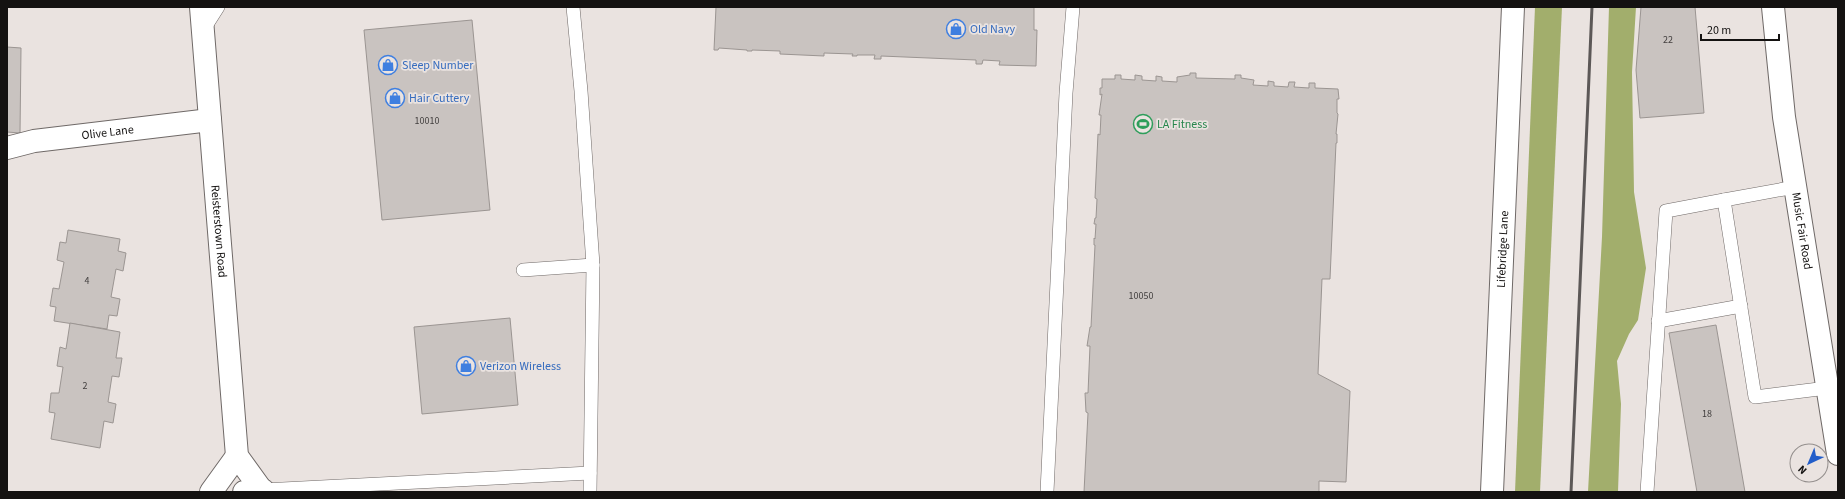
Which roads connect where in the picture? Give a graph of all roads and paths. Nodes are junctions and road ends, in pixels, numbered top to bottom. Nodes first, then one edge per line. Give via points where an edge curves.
1 (201, 7) edge
2 (218, 7) edge
3 (573, 7) edge
4 (1073, 7) edge
5 (1513, 7) edge
6 (1773, 7) edge
7 (203, 30) junction
8 (210, 120) junction
9 (7, 148) edge
10 (1795, 187) junction
11 (1724, 200) junction
12 (593, 265) junction
13 (524, 270) dead end
14 (1741, 306) junction
15 (1658, 321) junction
16 (1827, 388) junction
17 (1838, 454) edge
18 (237, 456) junction
19 (590, 473) junction
20 (257, 491) edge
21 (211, 492) edge
22 (590, 492) edge
23 (1047, 492) edge
24 (1492, 492) edge
25 (1646, 492) edge

1 - 7 street, Reisterstown Road
2 - 7 lane
3 - 12 lane
4 - 23 lane via 1066,93
5 - 24 street, Lifebridge Lane
6 - 10 street, Music Fair Road via 1784,117
7 - 8 street, Reisterstown Road
8 - 9 street, Olive Lane via 34,142
8 - 18 street, Reisterstown Road
10 - 11 lane
10 - 16 street, Music Fair Road
11 - 14 lane
11 - 15 lane via 1666,211
12 - 13 lane
12 - 19 lane
14 - 15 lane
14 - 16 lane via 1755,397
15 - 25 lane
16 - 17 street, Music Fair Road
18 - 20 street
18 - 21 street
19 - 20 lane
19 - 22 lane

